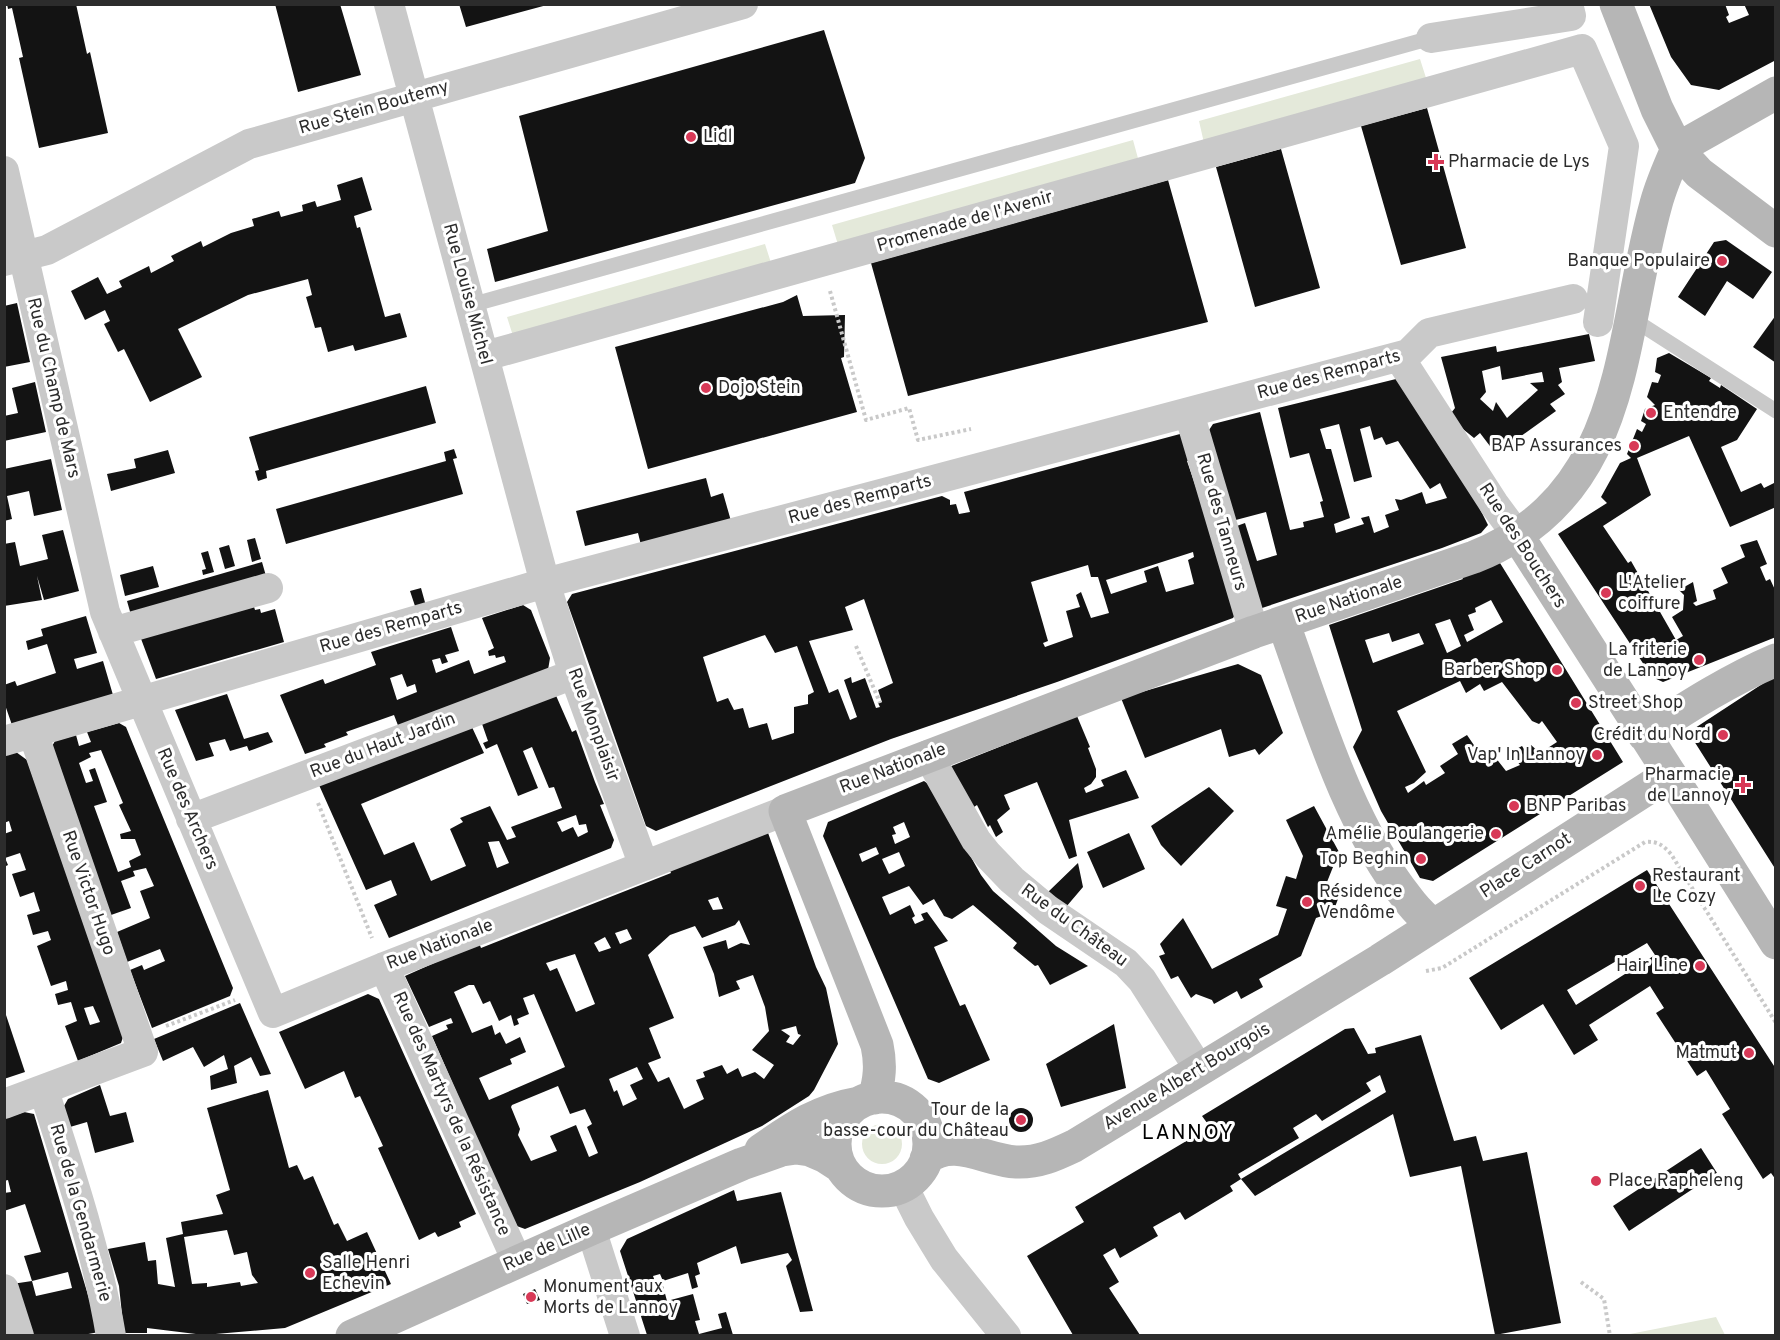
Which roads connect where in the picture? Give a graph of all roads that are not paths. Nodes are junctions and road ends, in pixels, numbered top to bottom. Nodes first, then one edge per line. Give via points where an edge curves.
1 (389, 4) edge
2 (743, 4) edge
3 (1616, 4) edge
4 (1570, 10) edge
5 (1431, 38) joint
6 (1582, 49) junction
7 (1776, 93) edge
8 (413, 97) junction
9 (1677, 149) junction
10 (4, 171) edge
11 (1776, 231) edge
12 (14, 259) edge
13 (1573, 299) dead end
14 (471, 305) junction
15 (1631, 318) junction
16 (1598, 322) dead end
17 (485, 356) junction
18 (1399, 357) junction
19 (1776, 411) edge
20 (1189, 413) junction
21 (1517, 535) junction
22 (545, 583) junction
23 (268, 588) dead end
24 (103, 604) joint
25 (1268, 627) junction
26 (113, 632) junction
27 (1776, 660) edge
28 (574, 674) junction
29 (142, 701) junction
30 (33, 733) junction
31 (1644, 735) junction
32 (4, 741) edge
33 (928, 755) junction
34 (1670, 774) junction
35 (785, 811) junction
36 (191, 819) junction
37 (644, 866) junction
38 (1433, 926) junction
39 (1776, 943) edge
40 (384, 967) junction
41 (268, 1001) joint
42 (1199, 1069) junction
43 (44, 1090) junction
44 (867, 1101) junction
45 (4, 1104) edge
46 (926, 1159) junction
47 (742, 1164) junction
48 (841, 1167) junction
49 (903, 1186) junction
50 (591, 1228) junction
51 (517, 1261) junction
52 (4, 1289) edge
53 (19, 1335) edge
54 (111, 1335) edge
55 (352, 1335) edge
56 (625, 1335) edge
57 (1006, 1335) edge

1 - 8 street, Rue Louise Michel
2 - 8 street, Rue Stein Boutemy
3 - 9 main road
4 - 5 street
4 - 6 street
5 - 14 lane
6 - 16 street via 1624,146
6 - 17 street, Promenade de l'Avenir
7 - 9 main road
8 - 12 street, Rue Stein Boutemy via 249,144 58,244
8 - 14 street, Rue Louise Michel
9 - 11 main road via 1699,173
9 - 15 main road, Rue Nationale via 1656,203
10 - 12 street, Rue du Champ de Mars
12 - 24 street, Rue du Champ de Mars
13 - 18 street, Rue des Remparts via 1429,333 1408,354
14 - 17 street, Rue Louise Michel
15 - 19 lane
15 - 21 main road, Rue Nationale via 1612,398 1595,448 1570,488
17 - 22 street, Rue Louise Michel
18 - 20 street, Rue des Remparts
18 - 21 street, Rue des Bouchers
20 - 22 street, Rue des Remparts
20 - 25 street, Rue des Tanneurs
21 - 25 main road, Rue Nationale via 1474,557
21 - 31 main road, Rue des Bouchers
22 - 28 street, Rue Monplaisir
22 - 29 street, Rue des Remparts
23 - 26 street
24 - 26 street, Rue des Archers
25 - 33 main road, Rue Nationale
25 - 38 main road via 1327,744 1364,829 1409,901
26 - 29 street, Rue des Archers
27 - 31 main road via 1714,691
28 - 36 street, Rue du Haut Jardin
28 - 37 street, Rue Monplaisir
29 - 30 street, Rue des Remparts
29 - 36 street, Rue des Archers
30 - 32 street, Rue des Remparts
30 - 43 street, Rue Victor Hugo via 140,1045
31 - 34 main road
33 - 35 main road, Rue Nationale
33 - 42 street, Rue du Château via 976,840 994,862 1048,910 1126,963 1142,980
34 - 38 main road, Place Carnot
34 - 39 main road
35 - 37 street, Rue Nationale
35 - 44 main road via 877,1045 880,1074
36 - 41 street, Rue des Archers
37 - 40 street, Rue Nationale
38 - 42 main road, Avenue Albert Bourgois
40 - 41 street, Rue Nationale
40 - 51 street, Rue des Martyrs de la Résistance
42 - 46 main road, Avenue Albert Bourgois via 1074,1146 1044,1159 1016,1162 950,1149
43 - 45 street
43 - 54 street, Rue de la Gendarmerie via 77,1192
44 - 46 main road via 889,1098 903,1103 920,1117 928,1137
44 - 47 main road, Rue de Lille via 818,1114
44 - 48 main road via 846,1113 838,1128 835,1152
46 - 49 main road via 915,1177
47 - 48 main road, Rue de Lille via 796,1148 810,1150
47 - 50 main road, Rue de Lille
48 - 49 main road via 857,1184 872,1190 888,1191
49 - 57 street via 944,1259
50 - 51 main road, Rue de Lille
50 - 56 street
51 - 55 main road, Rue de Lille
52 - 53 street

